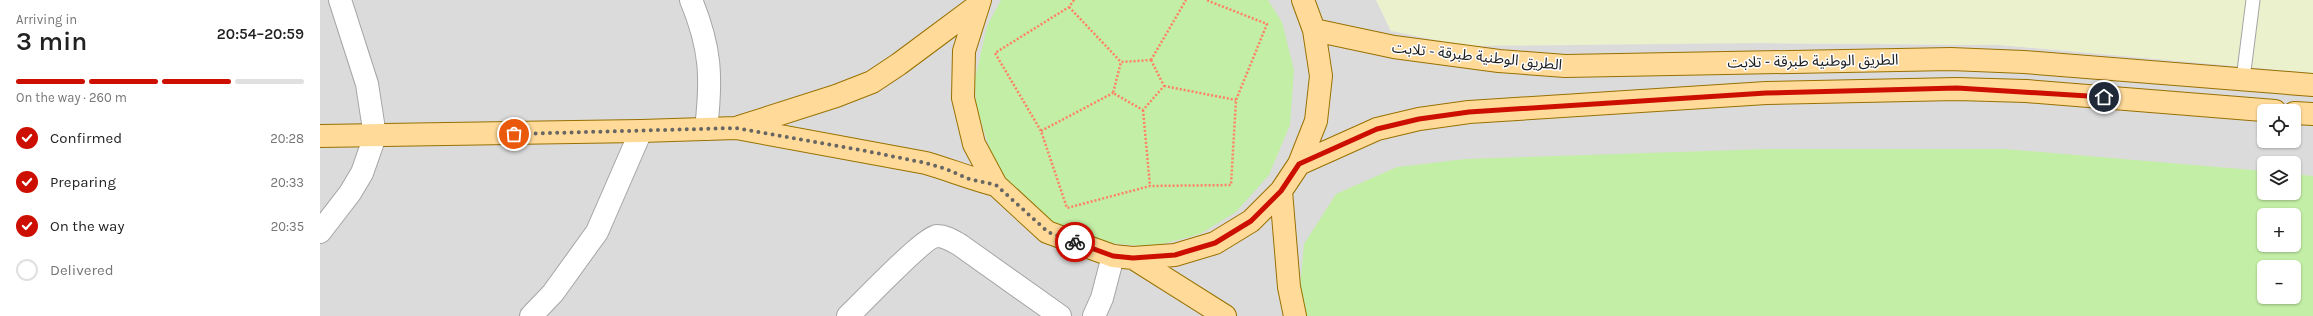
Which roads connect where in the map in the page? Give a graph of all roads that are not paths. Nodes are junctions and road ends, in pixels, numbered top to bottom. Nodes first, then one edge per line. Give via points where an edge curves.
1 (340, 0) edge
2 (691, 0) edge
3 (1303, 0) edge
4 (2253, 0) edge
5 (978, 3) edge
6 (1314, 30) junction
7 (2243, 79) junction
8 (2313, 84) edge
9 (2257, 110) edge
10 (2301, 113) edge
11 (2313, 114) edge
12 (736, 128) junction
13 (706, 129) junction
14 (641, 132) junction
15 (320, 136) edge
16 (375, 136) junction
17 (1299, 164) junction
18 (996, 185) junction
19 (1281, 191) junction
20 (320, 232) edge
21 (1123, 257) junction
22 (531, 316) edge
23 (848, 316) edge
24 (1060, 316) edge
25 (1094, 316) edge
26 (1225, 316) edge
27 (1295, 316) edge

1 - 16 street via 367,84
2 - 13 street via 700,22 710,66 711,89
3 - 6 main road
4 - 7 lane
5 - 12 main road via 872,82
5 - 18 main road via 964,51 963,98 974,144
6 - 7 main road, الطريق الوطنية طبرقة - تلابت via 1394,47 1500,61 1565,66 1951,59
6 - 17 main road via 1321,76 1316,121
7 - 8 main road, الطريق الوطنية طبرقة - تلابت
9 - 17 main road, الطريق الوطنية طبرقة - تلابت via 2041,92 1957,88 1766,93 1469,112 1419,119 1377,129
10 - 11 main road
12 - 13 main road
12 - 18 main road via 926,163 969,179
13 - 14 main road
14 - 16 main road
14 - 22 street via 597,232 553,294
15 - 16 main road
16 - 20 street via 362,172 350,193
17 - 19 main road
18 - 21 main road via 1048,232
19 - 21 main road via 1251,221 1215,243 1175,255
19 - 27 main road via 1289,286
21 - 25 street
21 - 26 main road
23 - 24 street via 928,239 936,236 947,237 960,245

